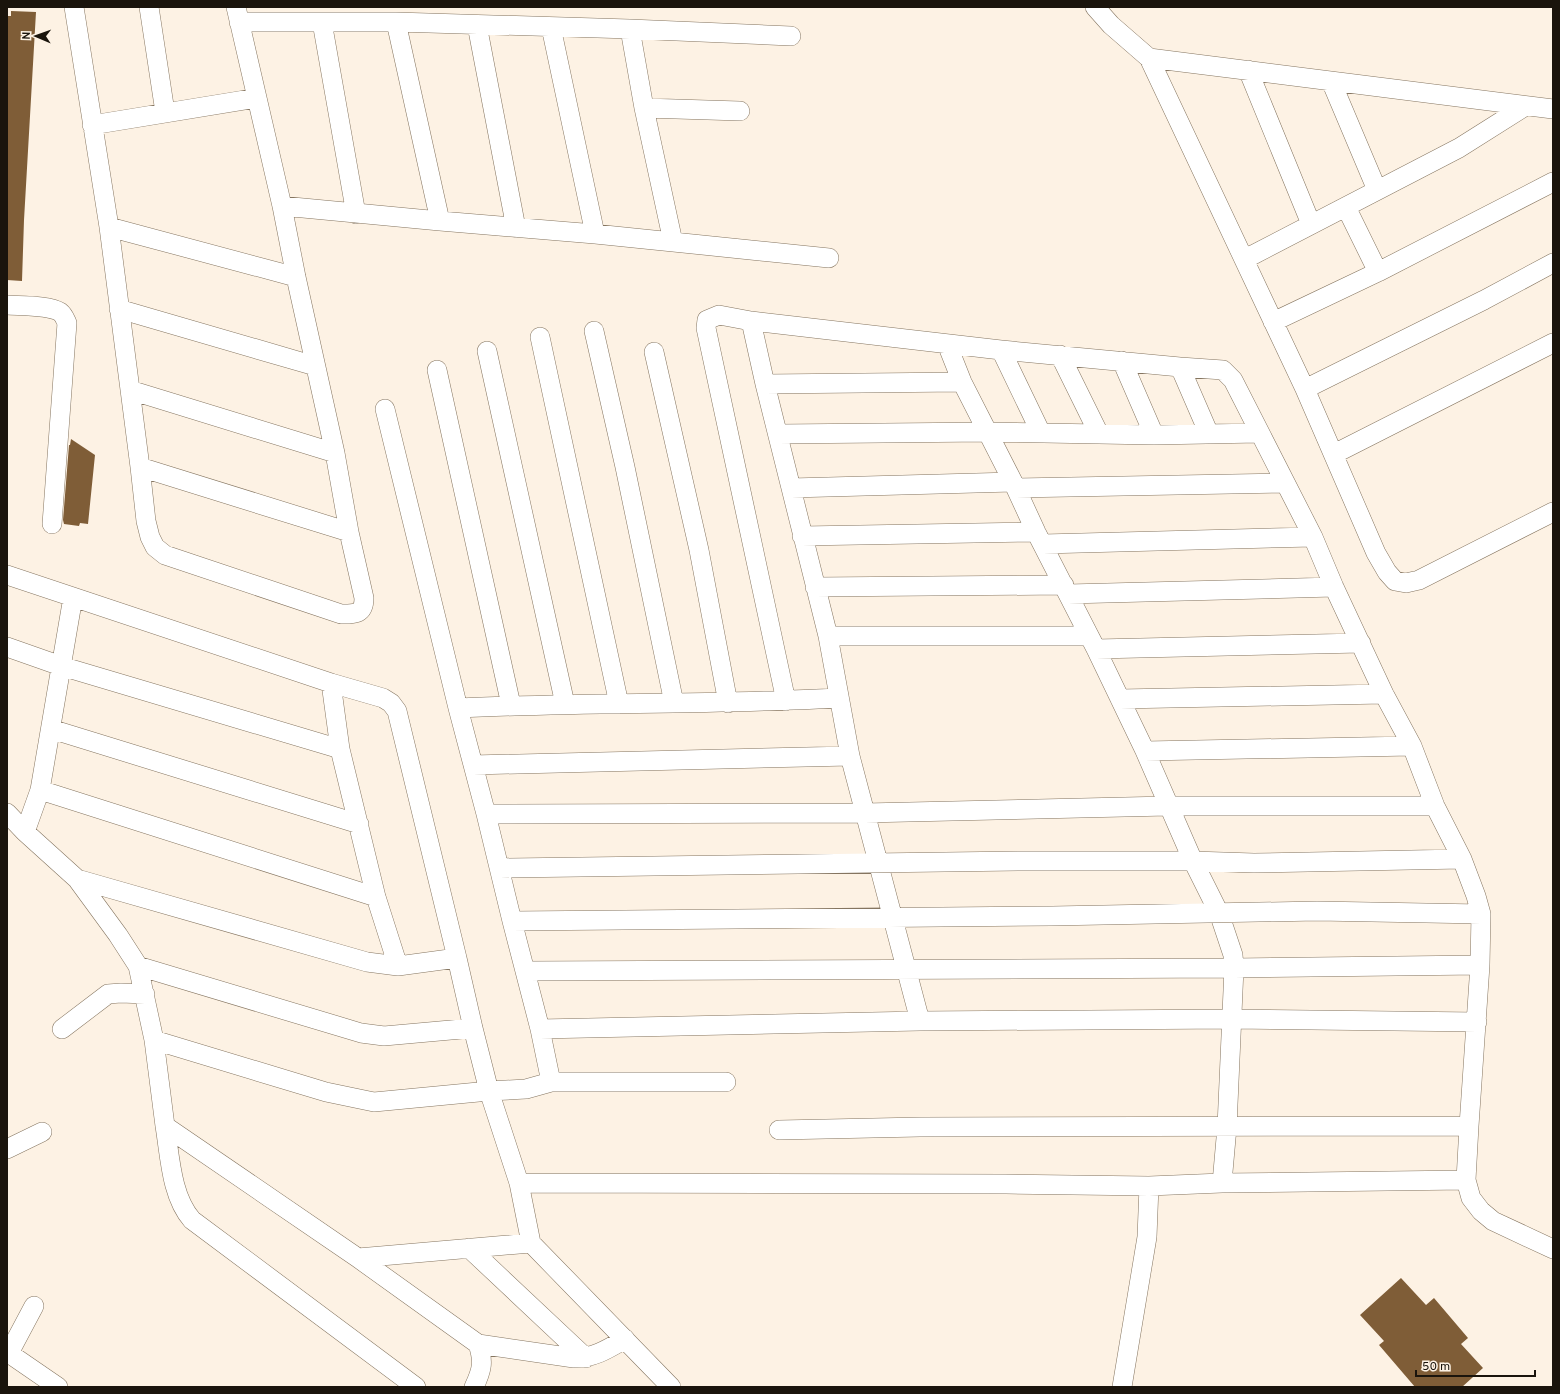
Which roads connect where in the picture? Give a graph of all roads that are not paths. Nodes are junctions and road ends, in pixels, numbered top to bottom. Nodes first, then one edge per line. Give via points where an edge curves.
1 (74, 7) edge
2 (149, 7) edge
3 (1095, 7) edge
4 (238, 14) edge
5 (322, 22) junction
6 (396, 22) junction
7 (477, 25) junction
8 (551, 27) junction
9 (630, 29) junction
10 (790, 36) dead end
11 (1149, 58) junction
12 (1248, 70) junction
13 (1331, 81) junction
14 (257, 98) junction
15 (1524, 107) junction
16 (644, 108) junction
17 (1553, 109) edge
18 (740, 111) dead end
19 (164, 112) junction
20 (92, 125) junction
21 (1553, 182) edge
22 (1377, 190) junction
23 (282, 206) junction
24 (1346, 207) junction
25 (356, 214) junction
26 (440, 222) junction
27 (1311, 224) junction
28 (109, 227) junction
29 (516, 228) junction
30 (595, 234) junction
31 (673, 242) junction
32 (829, 258) dead end
33 (1245, 259) junction
34 (1553, 263) edge
35 (1378, 272) junction
36 (296, 277) junction
37 (7, 305) edge
38 (119, 309) junction
39 (751, 321) junction
40 (1273, 322) junction
41 (594, 331) dead end
42 (540, 337) dead end
43 (1553, 343) edge
44 (947, 344) junction
45 (1001, 350) junction
46 (487, 351) dead end
47 (654, 352) dead end
48 (1060, 355) junction
49 (1122, 362) junction
50 (315, 366) junction
51 (1180, 367) junction
52 (437, 370) dead end
53 (962, 382) junction
54 (765, 384) junction
55 (1305, 389) junction
56 (130, 390) junction
57 (385, 409) dead end
58 (988, 432) junction
59 (1041, 433) junction
60 (1259, 433) junction
61 (778, 434) junction
62 (1099, 434) junction
63 (1209, 434) junction
64 (1154, 435) junction
65 (335, 453) junction
66 (1334, 454) junction
67 (140, 467) junction
68 (1285, 483) junction
69 (1014, 485) junction
70 (791, 488) junction
71 (1553, 512) edge
72 (52, 524) dead end
73 (348, 532) junction
74 (802, 536) junction
75 (1313, 537) junction
76 (1039, 538) junction
77 (7, 575) edge
78 (815, 587) junction
79 (1334, 587) junction
80 (1066, 590) junction
81 (73, 597) junction
82 (828, 636) junction
83 (1092, 642) junction
84 (1361, 643) junction
85 (7, 646) edge
86 (62, 666) junction
87 (331, 683) junction
88 (1384, 694) junction
89 (838, 698) junction
90 (1120, 699) junction
91 (786, 701) junction
92 (674, 703) junction
93 (728, 703) junction
94 (565, 704) junction
95 (619, 704) junction
96 (511, 705) junction
97 (458, 708) junction
98 (51, 730) junction
99 (1412, 746) junction
100 (340, 749) junction
101 (1144, 751) junction
102 (850, 756) junction
103 (474, 765) junction
104 (40, 790) junction
105 (1168, 806) junction
106 (1436, 806) junction
107 (7, 813) edge
108 (865, 813) junction
109 (486, 814) junction
110 (359, 824) junction
111 (25, 832) junction
112 (1462, 859) junction
113 (1193, 861) junction
114 (877, 864) junction
115 (500, 868) junction
116 (77, 879) junction
117 (376, 897) junction
118 (1219, 913) junction
119 (1481, 914) junction
120 (892, 917) junction
121 (512, 921) junction
122 (457, 958) junction
123 (1480, 965) junction
124 (138, 966) junction
125 (398, 966) junction
126 (1234, 968) junction
127 (907, 970) junction
128 (524, 971) junction
129 (145, 994) junction
130 (1232, 1019) junction
131 (920, 1021) junction
132 (1477, 1022) junction
133 (473, 1028) junction
134 (62, 1029) dead end
135 (540, 1029) junction
136 (154, 1040) junction
137 (551, 1082) junction
138 (726, 1082) dead end
139 (489, 1091) junction
140 (165, 1126) junction
141 (1469, 1126) junction
142 (1227, 1127) junction
143 (778, 1130) dead end
144 (42, 1132) dead end
145 (7, 1149) edge
146 (1466, 1180) junction
147 (519, 1183) junction
148 (1222, 1183) junction
149 (1149, 1186) junction
150 (530, 1243) junction
151 (470, 1248) junction
152 (1553, 1248) edge
153 (358, 1258) junction
154 (34, 1306) dead end
155 (625, 1339) junction
156 (478, 1344) junction
157 (8, 1352) edge
158 (586, 1358) junction
159 (58, 1387) edge
160 (416, 1387) edge
161 (474, 1387) edge
162 (671, 1387) edge
163 (1122, 1387) edge

1 - 20 street
2 - 19 street
3 - 11 street via 1110,25
4 - 5 street
4 - 14 street
5 - 6 street
5 - 25 street
6 - 7 street
6 - 26 street
7 - 8 street
7 - 29 street
8 - 9 street
8 - 30 street
9 - 10 street
9 - 16 street
11 - 12 street
11 - 33 street
12 - 13 street
12 - 27 street
13 - 15 street
13 - 22 street
14 - 19 street
14 - 23 street
15 - 17 street
15 - 22 street via 1459,148
16 - 18 street
16 - 31 street
19 - 20 street
20 - 28 street
21 - 35 street
22 - 24 street
23 - 25 street
23 - 36 street
24 - 27 street
24 - 35 street
25 - 26 street
26 - 29 street
27 - 33 street
28 - 36 street
28 - 38 street
29 - 30 street
30 - 31 street
31 - 32 street
33 - 40 street
34 - 55 street
35 - 40 street
36 - 50 street
37 - 72 street via 51,308 64,315 67,323
38 - 50 street
38 - 56 street
39 - 44 street
39 - 54 street
39 - 91 street via 719,315 707,320 706,328
40 - 55 street
41 - 92 street
42 - 95 street
43 - 66 street
44 - 45 street
44 - 53 street
45 - 48 street
45 - 59 street
46 - 94 street
47 - 93 street via 699,550
48 - 49 street
48 - 62 street
49 - 51 street
49 - 64 street
50 - 65 street
51 - 60 street via 1223,370 1232,380
51 - 63 street
52 - 96 street
53 - 54 street
53 - 58 street
54 - 61 street
55 - 66 street
56 - 65 street
56 - 67 street
57 - 97 street
58 - 59 street
58 - 61 street
58 - 69 street
59 - 62 street
60 - 63 street
60 - 68 street
61 - 70 street
62 - 64 street
63 - 64 street
65 - 73 street
66 - 71 street via 1376,553 1395,580 1406,583 1420,580
67 - 73 street
67 - 73 street via 150,536 155,547 165,555 341,614 355,614 364,605
68 - 69 street
68 - 75 street
69 - 70 street
69 - 76 street
70 - 74 street
74 - 76 street
74 - 78 street
75 - 76 street
75 - 79 street
76 - 80 street
77 - 81 street
78 - 80 street
78 - 82 street
79 - 80 street
79 - 84 street
80 - 83 street
81 - 86 street
81 - 87 street
82 - 83 street
82 - 89 street
83 - 84 street
83 - 90 street
84 - 88 street
85 - 86 street
86 - 98 street
86 - 100 street
87 - 100 street
87 - 122 street via 383,698 397,711
88 - 90 street
88 - 99 street
89 - 91 street
89 - 102 street
90 - 101 street
91 - 93 street
92 - 93 street
92 - 95 street
94 - 95 street
94 - 96 street
96 - 97 street
97 - 103 street
98 - 104 street
98 - 110 street
99 - 101 street
99 - 106 street
100 - 110 street
101 - 105 street
102 - 103 street
102 - 108 street
103 - 109 street
104 - 111 street
104 - 117 street
105 - 106 street
105 - 108 street
105 - 113 street
106 - 112 street
107 - 111 street
108 - 109 street
108 - 114 street
109 - 115 street
110 - 117 street
111 - 116 street
112 - 113 street
112 - 119 street
113 - 114 street
113 - 118 street
114 - 115 street
114 - 120 street
115 - 121 street
116 - 124 street
116 - 125 street via 367,962
117 - 125 street
118 - 119 street via 1317,911
118 - 120 street
118 - 126 street via 1233,955
119 - 123 street
120 - 121 street
120 - 127 street
121 - 128 street
122 - 125 street
122 - 133 street
123 - 126 street
123 - 132 street
124 - 129 street
124 - 133 street via 361,1033 384,1036
126 - 127 street
126 - 130 street
127 - 128 street
127 - 131 street
128 - 135 street
129 - 134 street via 108,994
129 - 136 street
130 - 131 street
130 - 132 street
130 - 142 street
131 - 135 street
132 - 141 street
133 - 139 street
135 - 137 street
136 - 139 street via 326,1092 374,1102
136 - 140 street
137 - 138 street
137 - 139 street via 526,1089
139 - 147 street
140 - 153 street
140 - 160 street via 176,1192 184,1211 192,1220
141 - 142 street
141 - 146 street
142 - 143 street via 920,1127
142 - 148 street
144 - 145 street
146 - 148 street
146 - 152 street via 1471,1198 1493,1221
147 - 149 street
147 - 150 street
148 - 149 street
149 - 163 street via 1147,1237
150 - 151 street
150 - 155 street
151 - 153 street
151 - 158 street
153 - 156 street
154 - 157 street
155 - 158 street
155 - 162 street
156 - 158 street
156 - 161 street via 482,1364
157 - 159 street

